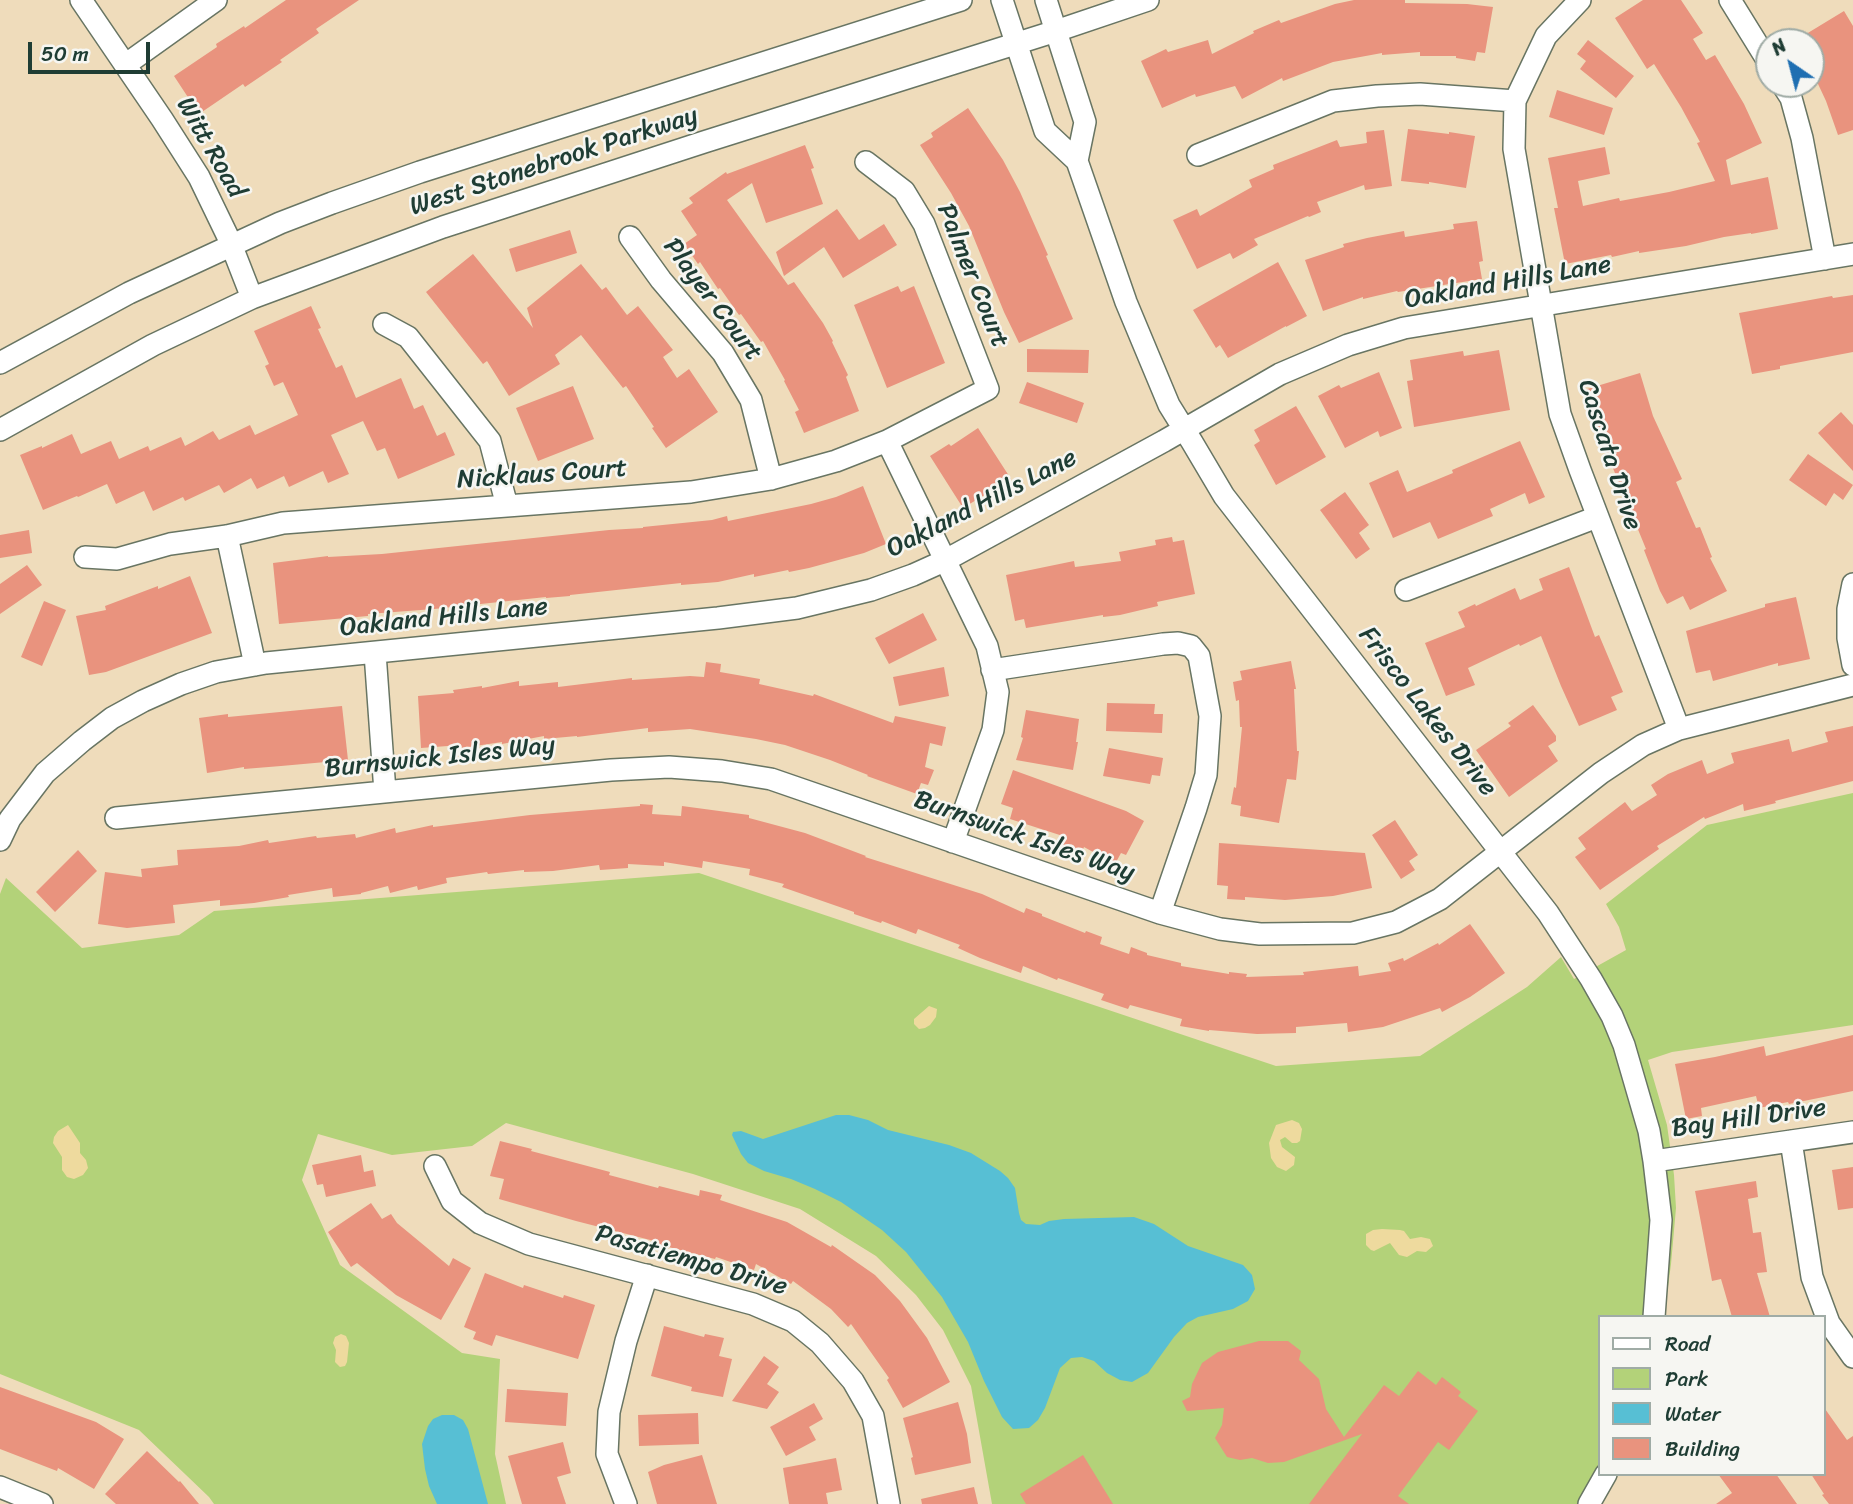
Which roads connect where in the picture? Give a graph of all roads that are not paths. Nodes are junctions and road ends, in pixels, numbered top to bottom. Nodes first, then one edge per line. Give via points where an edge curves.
1 (81, 0) edge
2 (216, 0) edge
3 (961, 0) edge
4 (1002, 0) edge
5 (1046, 0) edge
6 (1148, 0) edge
7 (1580, 0) edge
8 (1730, 0) edge
9 (1056, 31) junction
10 (1755, 40) edge
11 (1015, 44) junction
12 (125, 65) junction
13 (1791, 98) edge
14 (1515, 101) junction
15 (1198, 155) dead end
16 (1077, 161) junction
17 (866, 162) dead end
18 (630, 237) dead end
19 (232, 246) junction
20 (1853, 254) edge
21 (1825, 259) junction
22 (252, 298) junction
23 (1542, 305) junction
24 (384, 324) dead end
25 (0, 363) edge
26 (988, 388) joint
27 (0, 430) edge
28 (1184, 430) junction
29 (887, 441) junction
30 (771, 479) junction
31 (507, 506) junction
32 (1597, 517) junction
33 (227, 536) junction
34 (85, 557) dead end
35 (944, 561) junction
36 (1853, 584) edge
37 (1406, 590) dead end
38 (375, 653) junction
39 (255, 664) junction
40 (1853, 665) edge
41 (992, 670) junction
42 (1853, 685) edge
43 (1679, 729) junction
44 (385, 792) junction
45 (116, 818) dead end
46 (0, 840) edge
47 (953, 842) junction
48 (1500, 851) junction
49 (1160, 913) junction
50 (1853, 1132) edge
51 (1791, 1141) junction
52 (1654, 1161) junction
53 (435, 1166) dead end
54 (647, 1275) junction
55 (1654, 1315) edge
56 (1853, 1357) edge
57 (1605, 1476) edge
58 (0, 1487) edge
59 (42, 1504) edge
60 (625, 1504) edge
61 (889, 1504) edge
62 (1589, 1504) edge

1 - 12 street, Witt Road
2 - 12 street
3 - 19 street, West Stonebrook Parkway via 408,177 280,223
4 - 11 street, Frisco Lakes Drive
5 - 9 street
6 - 9 street, West Stonebrook Parkway
7 - 14 street, Cascata Drive via 1546,36
8 - 10 street
9 - 11 street, West Stonebrook Parkway
9 - 16 street via 1085,122
11 - 16 street, Frisco Lakes Drive via 1045,131
11 - 22 street, West Stonebrook Parkway via 443,227
12 - 19 street, Witt Road via 181,148
13 - 21 street
14 - 15 street via 1420,94 1334,101
14 - 23 street, Cascata Drive via 1514,149
16 - 28 street, Frisco Lakes Drive via 1126,302
17 - 26 street, Palmer Court via 904,191 923,224
18 - 30 street, Player Court via 723,353 751,400
19 - 22 street, Witt Road
19 - 25 street, West Stonebrook Parkway via 129,293
20 - 21 street, Oakland Hills Lane
21 - 23 street, Oakland Hills Lane
22 - 27 street, West Stonebrook Parkway via 153,345
23 - 28 street, Oakland Hills Lane via 1404,328 1348,345 1280,374
23 - 32 street, Cascata Drive via 1560,414
24 - 31 street via 408,337 490,441
26 - 29 street, Nicklaus Court
28 - 35 street, Oakland Hills Lane
28 - 48 street, Frisco Lakes Drive via 1224,496
29 - 30 street, Nicklaus Court
29 - 35 street
30 - 31 street, Nicklaus Court via 691,492
31 - 33 street, Nicklaus Court via 283,523
32 - 37 street
32 - 43 street, Cascata Drive
33 - 34 street, Nicklaus Court via 170,544 117,559
33 - 39 street
35 - 38 street, Oakland Hills Lane via 871,590 797,608
35 - 41 street via 987,646
36 - 40 street via 1847,638
38 - 39 street, Oakland Hills Lane
38 - 44 street
39 - 46 street, Oakland Hills Lane via 181,684 112,718 46,774 10,819
41 - 47 street via 998,692 993,730
41 - 49 street via 1163,643 1191,646 1199,656 1210,716 1206,775
42 - 43 street, Burnswick Isles Way
43 - 48 street, Burnswick Isles Way via 1643,745 1601,773
44 - 45 street, Burnswick Isles Way
44 - 47 street, Burnswick Isles Way via 669,766 771,779
47 - 49 street, Burnswick Isles Way
48 - 49 street, Burnswick Isles Way via 1440,899 1396,922 1353,933 1260,934
48 - 52 street, Frisco Lakes Drive via 1548,913 1612,1016 1646,1119
50 - 51 street, Bay Hill Drive
51 - 52 street, Bay Hill Drive
51 - 56 street via 1812,1277 1829,1323
52 - 55 street, Frisco Lakes Drive via 1661,1220
53 - 54 street, Pasatiempo Drive via 452,1201 480,1223 529,1244
54 - 60 street via 609,1412 607,1454
54 - 61 street, Pasatiempo Drive via 753,1304 793,1321 820,1343 853,1381 873,1416
57 - 62 street
58 - 59 street

